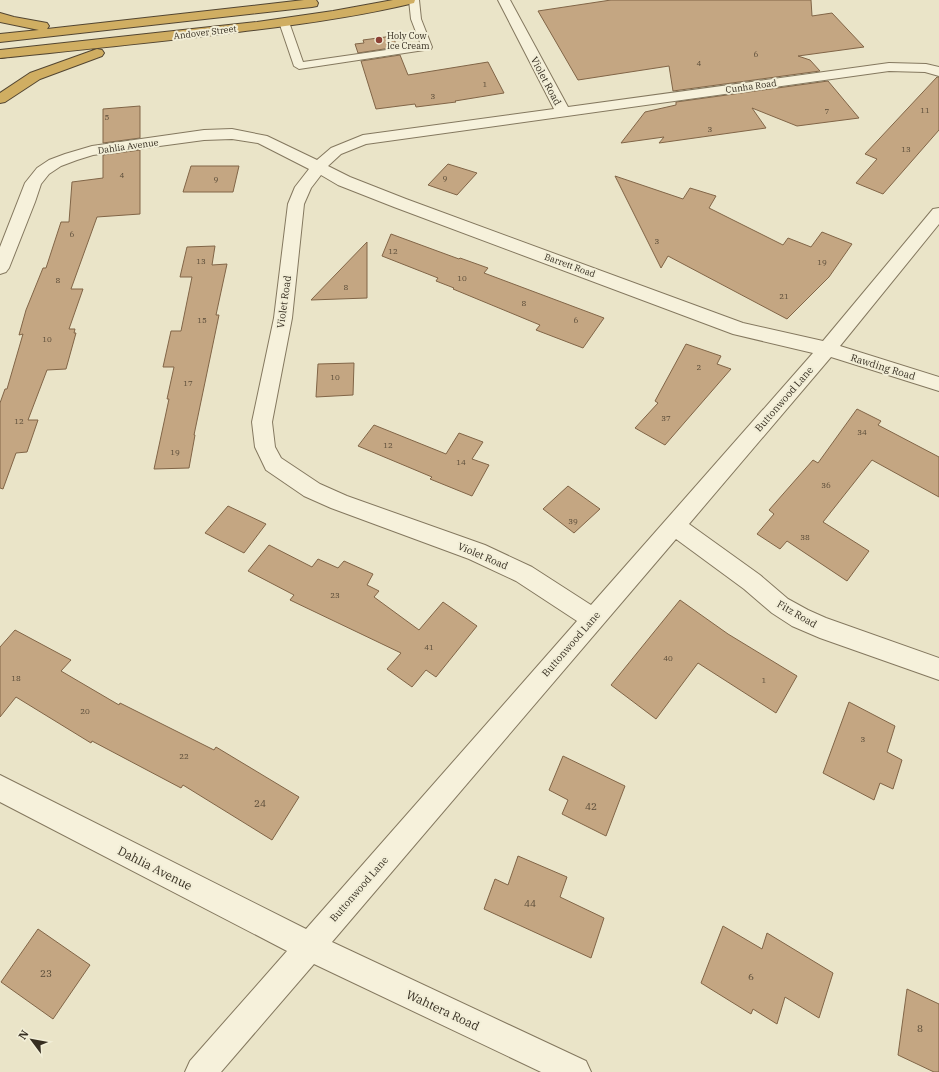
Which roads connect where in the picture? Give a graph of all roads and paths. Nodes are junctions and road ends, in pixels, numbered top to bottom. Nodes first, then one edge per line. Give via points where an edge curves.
1 (409, 0) edge
2 (414, 0) edge
3 (504, 0) edge
4 (325, 2) dead end
5 (0, 17) edge
6 (284, 22) junction
7 (99, 28) junction
8 (178, 36) junction
9 (0, 38) edge
10 (0, 54) edge
11 (939, 72) edge
12 (0, 99) edge
13 (563, 112) junction
14 (318, 167) junction
15 (939, 213) edge
16 (0, 268) edge
17 (827, 349) junction
18 (939, 384) edge
19 (674, 525) junction
20 (593, 619) junction
21 (939, 670) edge
22 (0, 788) edge
23 (310, 947) junction
24 (201, 1072) edge
25 (575, 1072) edge

1 - 6 highway, Andover Street via 363,11
2 - 6 lane via 416,19 426,47 299,66
3 - 13 street, Violet Road
4 - 7 highway, Andover Street
5 - 7 highway via 35,26
6 - 8 highway, Andover Street
7 - 9 highway, Andover Street
8 - 10 highway, Andover Street
8 - 12 highway via 123,47 69,63 35,76
11 - 13 street, Cunha Road via 926,68 889,68
13 - 14 street, Violet Road via 363,140 336,151
14 - 16 street, Dahlia Avenue via 262,139 232,134 197,136 92,151 71,157 42,171 33,183
14 - 17 street, Barrett Road via 344,181 400,204 740,329
14 - 20 street, Violet Road via 303,187 296,204 282,318 262,422 265,446 273,464 289,476 339,502 477,552 524,574
15 - 17 street, Buttonwood Lane
17 - 18 street, Rawding Road
17 - 19 street, Buttonwood Lane
19 - 20 street, Buttonwood Lane
19 - 21 street, Fitz Road via 752,582 780,606 800,618
20 - 23 street, Buttonwood Lane
22 - 23 street, Dahlia Avenue
23 - 24 street, Buttonwood Lane
23 - 25 street, Wahtera Road

